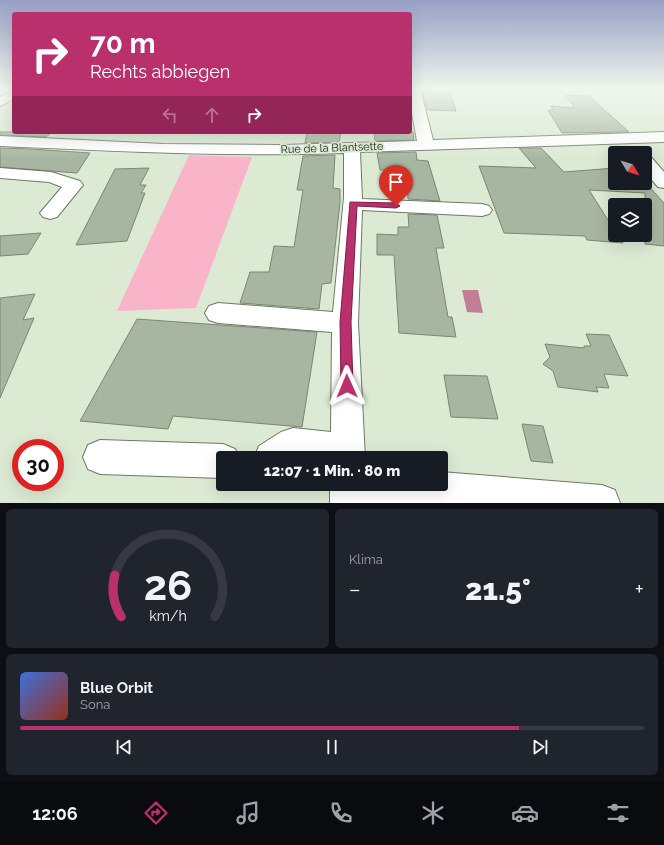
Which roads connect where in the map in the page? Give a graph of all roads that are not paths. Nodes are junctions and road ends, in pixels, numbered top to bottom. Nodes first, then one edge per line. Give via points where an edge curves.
1 (419, 112) edge
2 (120, 134) edge
3 (664, 137) edge
4 (627, 140) junction
5 (0, 141) edge
6 (426, 145) junction
7 (632, 146) edge
8 (109, 147) junction
9 (352, 149) junction
10 (652, 169) edge
11 (0, 173) edge
12 (664, 184) edge
13 (353, 204) junction
14 (482, 210) dead end
15 (50, 213) dead end
16 (218, 313) dead end
17 (346, 322) junction
18 (282, 451) edge
19 (312, 451) edge
20 (348, 451) edge
21 (100, 457) dead end
22 (216, 461) edge
23 (348, 491) edge
24 (448, 491) edge
25 (348, 503) edge
26 (602, 503) edge

1 - 6 street
2 - 8 street
3 - 4 street, Rue de la Blantsette
4 - 6 street, Rue de la Blantsette
4 - 7 street
5 - 8 street, Rue de la Blantsette
6 - 9 street, Rue de la Blantsette
8 - 9 street, Rue de la Blantsette
9 - 13 street
10 - 12 street
11 - 15 street via 51,177 74,185
13 - 14 street
13 - 17 street
16 - 17 street
17 - 20 street
18 - 19 street via 293,444
21 - 22 street
23 - 25 street
24 - 26 street

